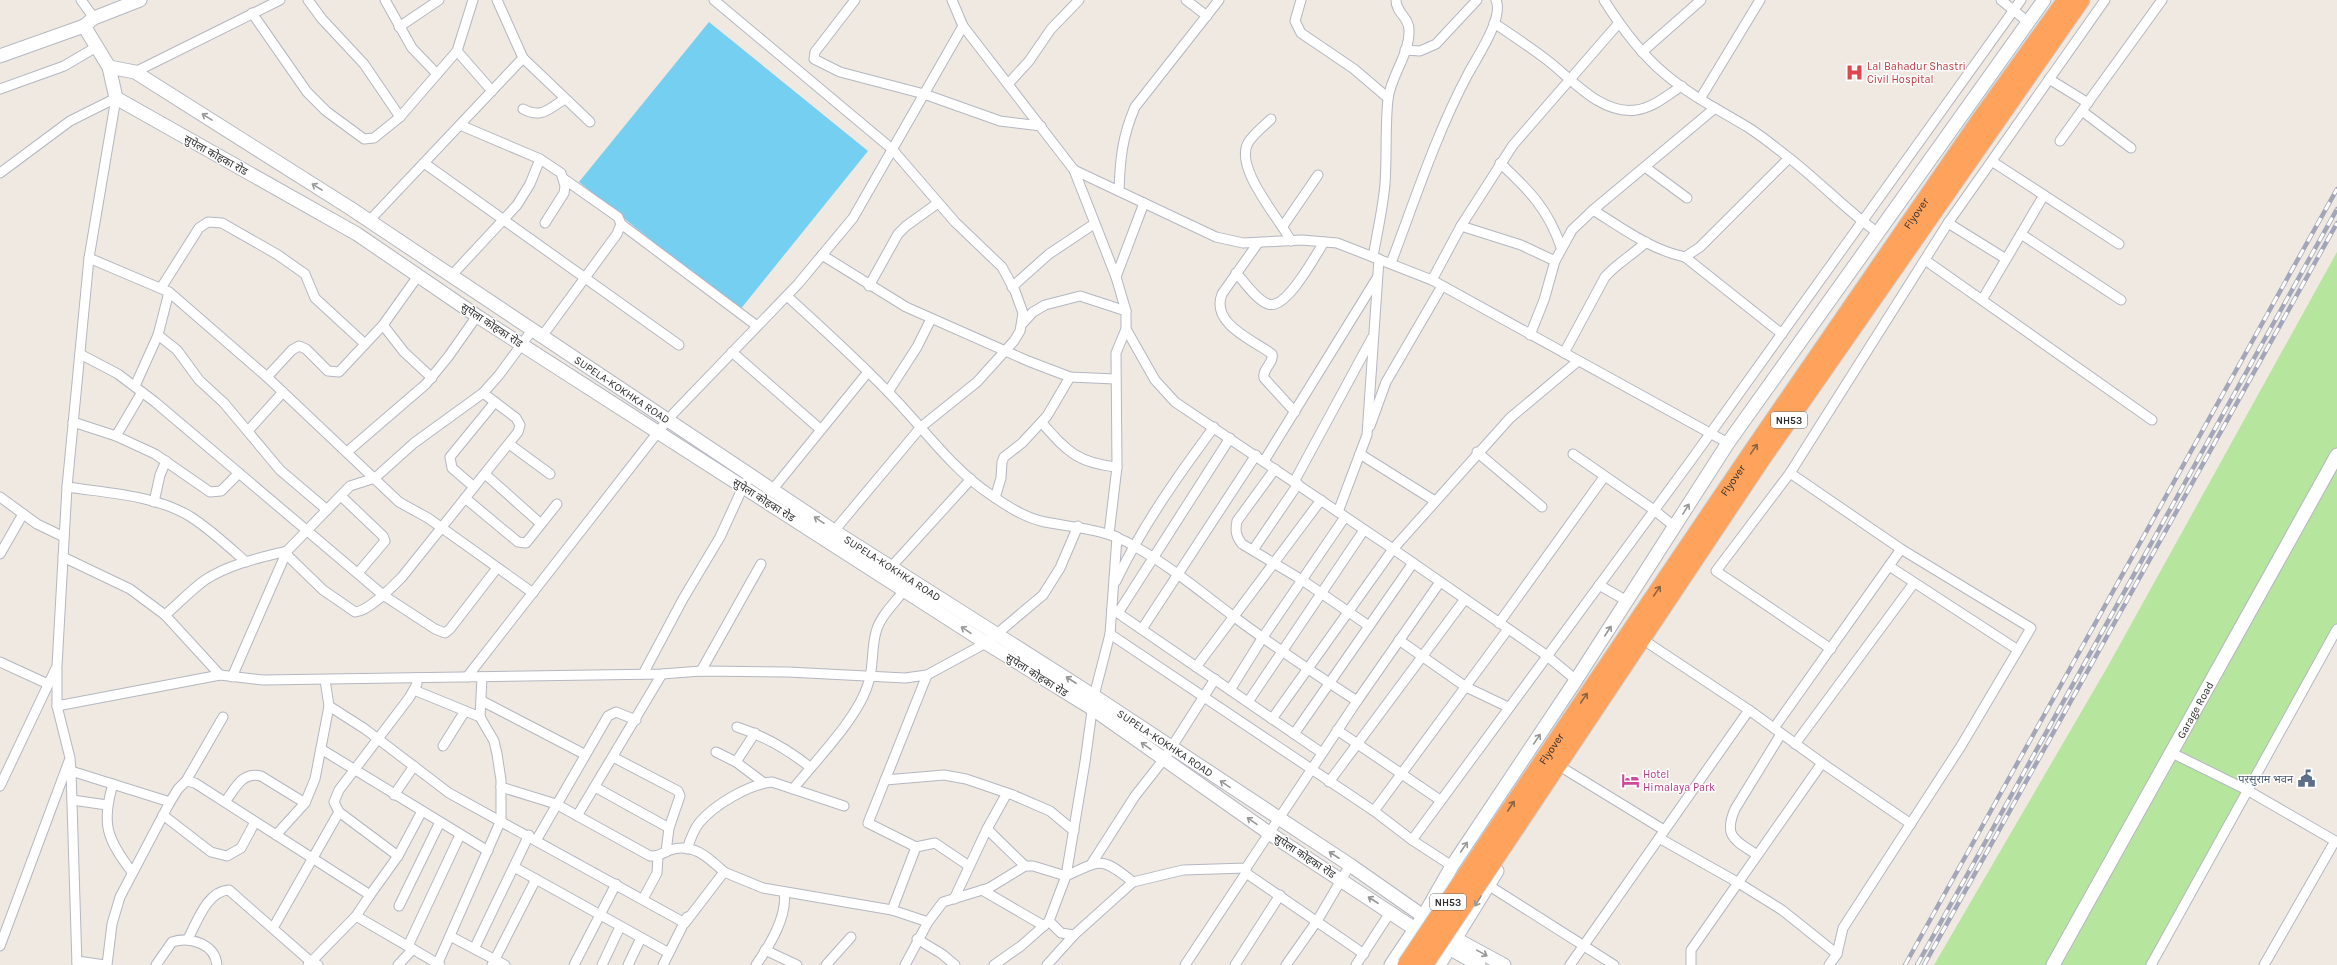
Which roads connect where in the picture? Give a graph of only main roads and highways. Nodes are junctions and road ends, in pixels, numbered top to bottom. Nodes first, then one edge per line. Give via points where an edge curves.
1 (2066, 0) edge
2 (2081, 0) edge
3 (1406, 965) edge
4 (1424, 965) edge

3 -> 1 highway, Flyover / NH53, bridge via 1539,763
2 - 4 highway, Flyover / NH53, bridge via 1761,460

